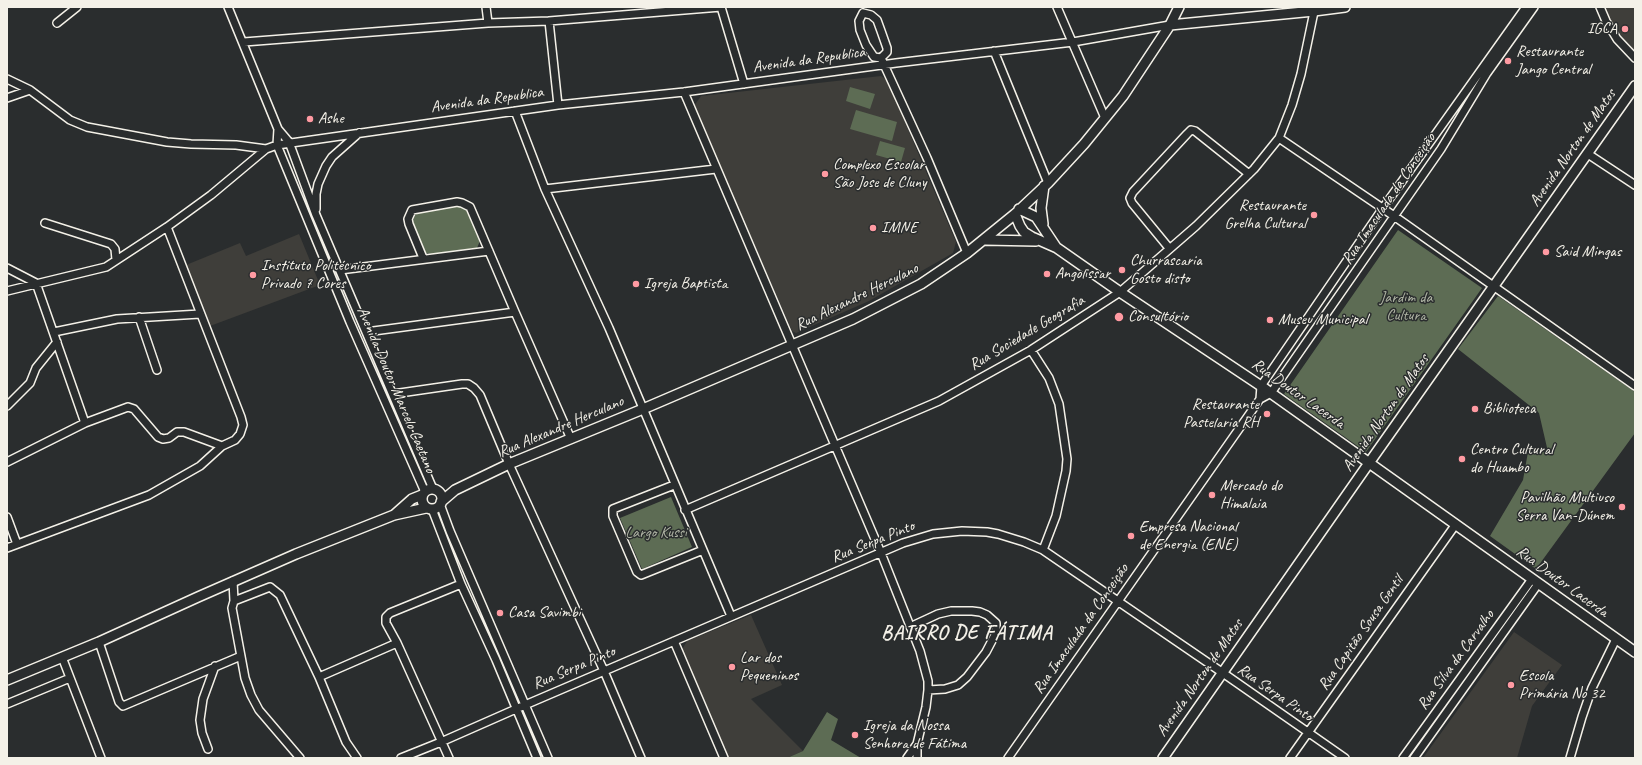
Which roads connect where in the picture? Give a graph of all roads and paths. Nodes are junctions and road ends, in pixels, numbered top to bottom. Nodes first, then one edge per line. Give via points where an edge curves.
1 (77, 7) edge
2 (228, 7) edge
3 (486, 7) edge
4 (721, 7) edge
5 (1057, 7) edge
6 (1179, 7) edge
7 (1346, 7) edge
8 (1526, 7) edge
9 (1534, 7) edge
10 (1600, 7) edge
11 (1315, 9) edge
12 (549, 21) junction
13 (57, 23) dead end
14 (488, 23) junction
15 (1170, 25) junction
16 (244, 42) junction
17 (1072, 42) junction
18 (994, 51) junction
19 (1635, 58) edge
20 (883, 62) junction
21 (7, 79) edge
22 (744, 84) junction
23 (1635, 86) edge
24 (30, 90) junction
25 (684, 92) junction
26 (7, 98) edge
27 (558, 105) junction
28 (516, 111) junction
29 (1105, 118) junction
30 (278, 129) junction
31 (359, 132) junction
32 (1279, 138) junction
33 (289, 142) junction
34 (1430, 143) junction
35 (277, 145) junction
36 (266, 149) junction
37 (1441, 149) junction
38 (1588, 154) junction
39 (716, 169) junction
40 (1249, 174) junction
41 (1046, 184) junction
42 (1635, 185) edge
43 (545, 189) junction
44 (1383, 208) junction
45 (1017, 211) junction
46 (316, 215) junction
47 (1394, 216) junction
48 (45, 223) dead end
49 (168, 227) junction
50 (1045, 231) junction
51 (985, 240) junction
52 (1041, 241) junction
53 (1057, 248) junction
54 (1170, 248) junction
55 (489, 251) junction
56 (967, 253) junction
57 (423, 258) junction
58 (1348, 259) junction
59 (116, 260) junction
60 (1360, 266) junction
61 (7, 268) edge
62 (340, 270) junction
63 (36, 283) junction
64 (1494, 286) junction
65 (7, 291) edge
66 (1120, 292) junction
67 (515, 312) junction
68 (200, 314) junction
69 (139, 317) junction
70 (1305, 323) junction
71 (1315, 330) junction
72 (54, 332) junction
73 (366, 332) junction
74 (58, 342) junction
75 (793, 345) junction
76 (1031, 350) junction
77 (156, 370) dead end
78 (1261, 386) junction
79 (1635, 386) edge
80 (1271, 393) junction
81 (393, 394) junction
82 (1260, 399) junction
83 (7, 406) edge
84 (644, 409) junction
85 (85, 423) junction
86 (571, 439) junction
87 (835, 445) junction
88 (222, 446) junction
89 (7, 462) edge
90 (1369, 463) junction
91 (509, 464) junction
92 (674, 485) junction
93 (455, 490) junction
94 (429, 491) junction
95 (435, 506) junction
96 (685, 510) junction
97 (394, 514) junction
98 (7, 517) edge
99 (1456, 524) junction
100 (17, 544) junction
101 (7, 548) edge
102 (703, 550) junction
103 (1043, 550) junction
104 (881, 553) junction
105 (234, 581) junction
106 (1535, 581) junction
107 (461, 584) junction
108 (1118, 601) junction
109 (234, 602) junction
110 (731, 616) junction
111 (910, 626) junction
112 (1493, 632) junction
113 (1500, 637) junction
114 (1616, 639) junction
115 (674, 641) junction
116 (99, 642) junction
117 (397, 643) junction
118 (1635, 652) edge
119 (241, 656) junction
120 (62, 658) junction
121 (215, 666) junction
122 (604, 671) junction
123 (1223, 673) junction
124 (319, 677) junction
125 (70, 678) junction
126 (7, 680) edge
127 (1456, 683) junction
128 (1464, 688) junction
129 (928, 690) junction
130 (7, 704) edge
131 (525, 704) junction
132 (515, 709) junction
133 (1307, 733) junction
134 (1419, 735) junction
135 (1427, 740) junction
136 (442, 742) junction
137 (916, 744) junction
138 (208, 749) dead end
139 (101, 758) edge
140 (300, 758) edge
141 (357, 758) edge
142 (401, 758) edge
143 (449, 758) edge
144 (537, 758) edge
145 (548, 758) edge
146 (641, 758) edge
147 (724, 758) edge
148 (907, 758) edge
149 (917, 758) edge
150 (1008, 758) edge
151 (1163, 758) edge
152 (1290, 758) edge
153 (1345, 758) edge
154 (1403, 758) edge
155 (1414, 758) edge
156 (1570, 758) edge

1 - 13 street
2 - 16 street
3 - 14 street
4 - 12 street
4 - 22 street
5 - 17 street
6 - 15 main road, Rua Alexandre Herculano
7 - 11 main road, Avenida da Republica
8 - 34 street, Rua Imaculada da Conceição
9 - 37 street, Rua Imaculada da Conceição via 1487,73
10 - 19 street via 1617,39
11 - 15 main road, Avenida da Republica
11 - 32 street, Rua Sociedade Geografia via 1301,74
12 - 14 street
12 - 27 street
14 - 16 street
15 - 17 street, Avenida da Republica
15 - 29 main road, Rua Alexandre Herculano via 1123,96
16 - 30 street
17 - 18 street, Avenida da Republica
17 - 29 street
18 - 20 street, Avenida da Republica
18 - 41 street
20 - 20 street via 887,48 882,31 877,20 863,13 859,21 866,45 870,53
20 - 22 street, Avenida da Republica
20 - 56 street
21 - 24 street
22 - 25 street, Avenida da Republica
23 - 38 main road, Avenida Norton de Matos
24 - 26 street
24 - 36 street via 70,120 88,127 167,142
25 - 27 street, Avenida da Republica
25 - 39 street
27 - 28 street, Avenida da Republica
28 - 31 street, Avenida da Republica
28 - 43 street
29 - 41 main road, Rua Alexandre Herculano
30 - 33 street, Avenida Doutor Marcelo Caetano
30 - 35 street, Avenida Doutor Marcelo Caetano
31 - 33 street, Avenida da Republica
31 - 46 street via 326,166 318,184
32 - 40 street, Rua Sociedade Geografia
32 - 44 street
33 - 35 street, Avenida da Republica
33 - 46 street, Avenida Doutor Marcelo Caetano
34 - 37 street
34 - 44 street, Rua Imaculada da Conceição
35 - 36 street, Avenida da Republica
35 - 94 street, Avenida Doutor Marcelo Caetano via 350,322
36 - 49 street via 212,195
37 - 47 street, Rua Imaculada da Conceição
38 - 42 street
38 - 64 main road, Avenida Norton de Matos
39 - 43 street
39 - 75 street
40 - 54 street, Rua Sociedade Geografia
40 - 54 street via 1191,130 1130,198
41 - 45 main road, Rua Alexandre Herculano
41 - 50 main road via 1041,214
43 - 84 street
44 - 47 street
44 - 58 street, Rua Imaculada da Conceição
45 - 50 main road, Rua Doutor Lacerda via 1036,217
45 - 51 main road, Rua Alexandre Herculano
45 - 52 main road, Rua Doutor Lacerda via 1024,232
46 - 62 street, Avenida Doutor Marcelo Caetano
47 - 60 street, Rua Imaculada da Conceição
47 - 64 street
48 - 59 street via 111,244 115,249
49 - 59 street
49 - 68 street
50 - 53 main road, Rua Doutor Lacerda
51 - 52 main road
51 - 56 main road, Rua Alexandre Herculano
52 - 53 main road, Rua Doutor Lacerda
53 - 66 main road, Rua Doutor Lacerda
54 - 66 street, Rua Sociedade Geografia
55 - 57 street
55 - 57 street via 470,208 457,202 412,210 408,219 409,224
55 - 67 street
56 - 75 main road, Rua Alexandre Herculano via 890,301
57 - 62 street
58 - 60 street
58 - 70 street, Rua Imaculada da Conceição
59 - 63 street via 94,271
60 - 71 street, Rua Imaculada da Conceição
61 - 63 street
62 - 73 street, Avenida Doutor Marcelo Caetano
63 - 65 street
63 - 72 street
64 - 79 street
64 - 90 main road, Avenida Norton de Matos
66 - 76 street, Rua Sociedade Geografia
66 - 78 main road, Rua Doutor Lacerda
67 - 73 street
67 - 86 street
68 - 69 street
68 - 88 street via 243,425 235,440
69 - 72 street
69 - 77 street
70 - 71 street
70 - 78 street, Rua Imaculada da Conceição
71 - 80 street, Rua Imaculada da Conceição
72 - 74 street
73 - 81 street, Avenida Doutor Marcelo Caetano
74 - 83 street via 36,368 30,383
74 - 85 street
75 - 84 main road, Rua Alexandre Herculano
75 - 87 street
76 - 87 street, Rua Sociedade Geografia via 939,401
76 - 103 street via 1049,378 1059,404 1067,459 1056,516
78 - 80 main road, Rua Doutor Lacerda
78 - 82 street
80 - 82 street, Rua Imaculada da Conceição
80 - 90 main road, Rua Doutor Lacerda
81 - 91 street via 468,384 480,395
81 - 94 street, Avenida Doutor Marcelo Caetano
82 - 108 street, Rua Imaculada da Conceição
84 - 86 main road, Rua Alexandre Herculano
84 - 92 street
85 - 88 street via 128,407 134,410 158,437 169,438 177,432 184,432
85 - 89 street
86 - 91 main road, Rua Alexandre Herculano
87 - 96 street, Rua Sociedade Geografia
87 - 104 street
88 - 100 street via 200,466 149,495
90 - 99 main road, Rua Doutor Lacerda
90 - 123 main road, Avenida Norton de Matos
91 - 93 main road, Rua Alexandre Herculano
91 - 122 street
92 - 96 street
92 - 102 street via 613,509 613,516 637,572 640,576
93 - 94 main road, Rua Alexandre Herculano
93 - 95 main road, Rua Alexandre Herculano
94 - 95 main road, Avenida Doutor Marcelo Caetano via 440,494
94 - 95 main road, Avenida Doutor Marcelo Caetano via 422,502
94 - 97 main road
95 - 97 main road
95 - 107 street, Avenida Doutor Marcelo Caetano
95 - 131 street, Avenida Doutor Marcelo Caetano via 450,531
96 - 102 street
97 - 105 main road
98 - 100 street
99 - 106 main road, Rua Doutor Lacerda
99 - 133 street, Rua Capitão Sousa Gentil
100 - 101 street
102 - 110 street
103 - 104 street, Rua Serpa Pinto via 998,534 962,531 919,537
103 - 108 street, Rua Serpa Pinto
104 - 110 street, Rua Serpa Pinto
104 - 111 street
105 - 109 street
105 - 116 main road
106 - 112 street, Rua Silva da Carvalho
106 - 113 street, Rua Silva da Carvalho
106 - 114 main road, Rua Doutor Lacerda
107 - 117 street via 390,613 386,617 386,623
107 - 132 street, Avenida Doutor Marcelo Caetano
108 - 123 street, Rua Serpa Pinto
108 - 150 street, Rua Imaculada da Conceição
109 - 119 street via 232,608
109 - 124 street via 270,588 276,590
110 - 115 street, Rua Serpa Pinto
111 - 129 street via 924,665
111 - 129 street via 951,611 980,612 996,623 996,633 986,652 967,677 958,685
112 - 113 street
112 - 127 street, Rua Silva da Carvalho
113 - 128 street, Rua Silva da Carvalho
114 - 118 main road, Rua Doutor Lacerda
114 - 156 street via 1592,688
115 - 122 street, Rua Serpa Pinto
115 - 147 street
116 - 120 main road
116 - 121 street via 119,702 123,706
117 - 124 street
117 - 136 street
119 - 121 street
119 - 140 street via 245,678 259,710
120 - 125 street
120 - 126 main road
121 - 138 street via 203,699 200,720
122 - 131 street, Rua Serpa Pinto
122 - 146 street
123 - 133 street, Rua Serpa Pinto
123 - 151 main road, Avenida Norton de Matos
124 - 141 street via 346,742
125 - 130 street
125 - 139 street
127 - 128 street
127 - 134 street, Rua Silva da Carvalho
128 - 135 street, Rua Silva da Carvalho
129 - 137 street
131 - 132 street, Rua Serpa Pinto
131 - 145 street, Avenida Doutor Marcelo Caetano
132 - 136 street, Rua Serpa Pinto
132 - 144 street, Avenida Doutor Marcelo Caetano
133 - 152 street, Rua Capitão Sousa Gentil
133 - 153 street, Rua Serpa Pinto
134 - 135 street
134 - 154 street, Rua Silva da Carvalho
135 - 155 street, Rua Silva da Carvalho
136 - 142 street, Rua Serpa Pinto
136 - 143 street
137 - 148 street
137 - 149 street

